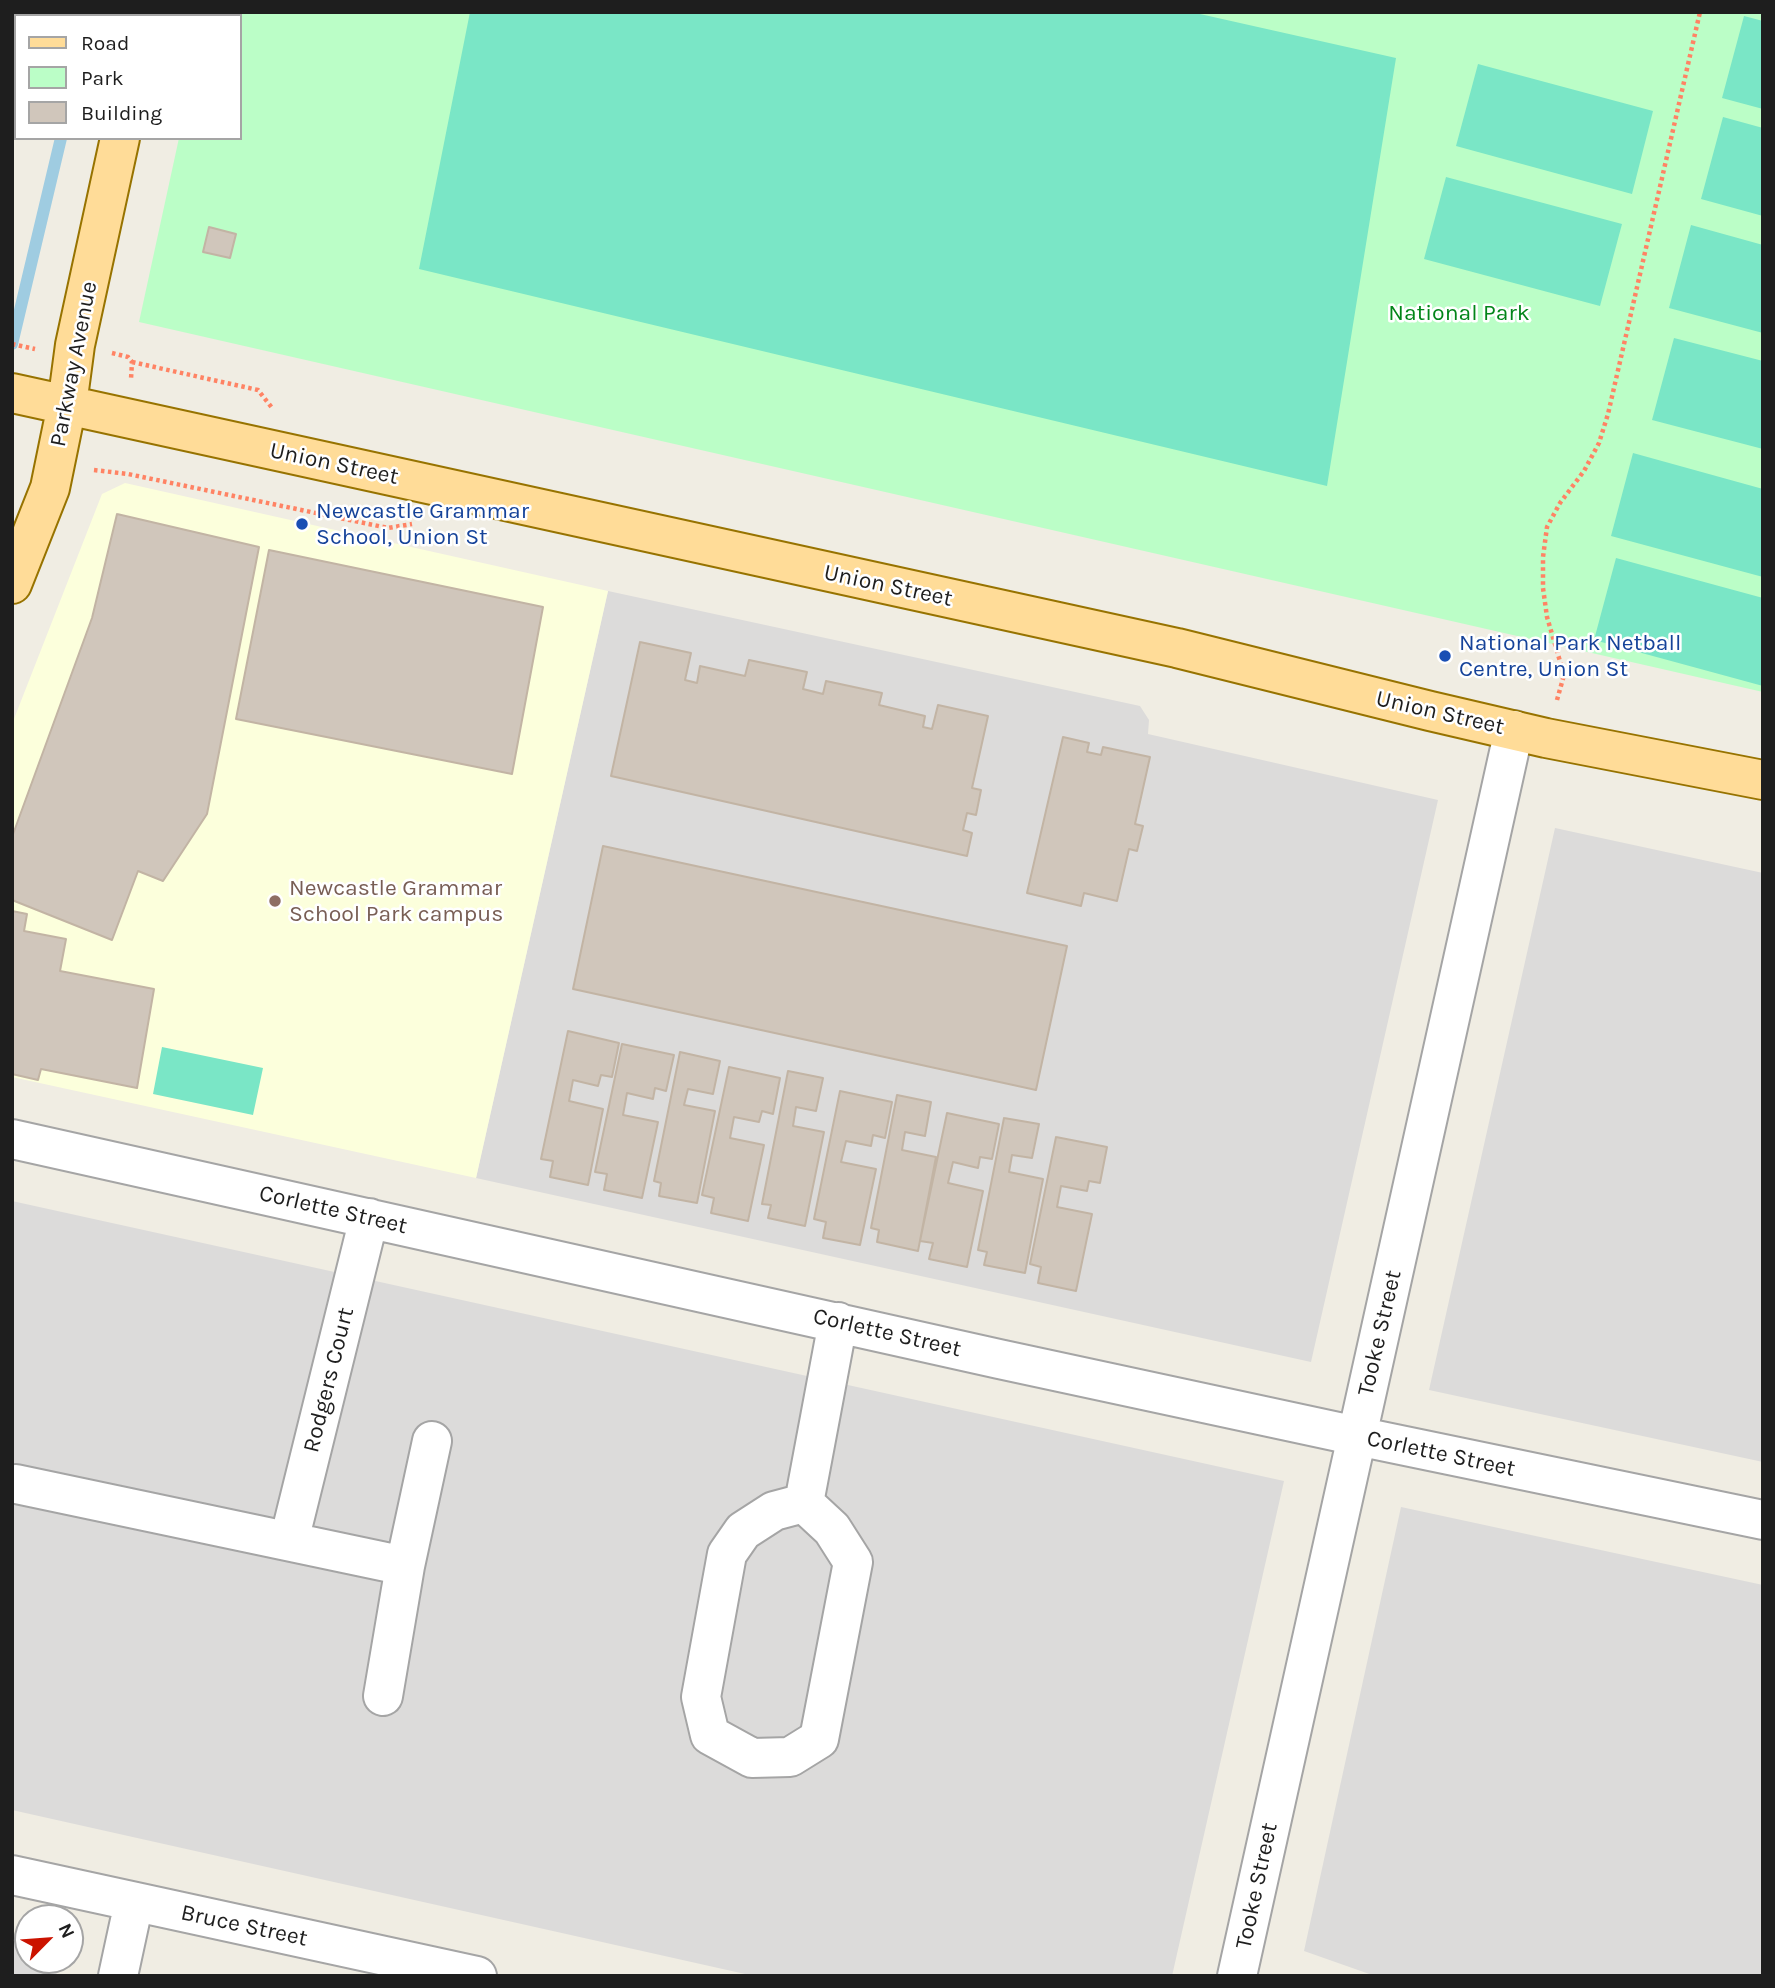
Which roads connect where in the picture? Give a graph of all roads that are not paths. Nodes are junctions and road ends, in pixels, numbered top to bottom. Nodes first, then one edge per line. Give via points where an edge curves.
1 (120, 140) edge
2 (37, 399) edge
3 (12, 584) edge
4 (1530, 734) junction
5 (1763, 780) edge
6 (12, 1139) edge
7 (369, 1219) junction
8 (838, 1322) junction
9 (1357, 1436) junction
10 (432, 1441) dead end
11 (16, 1484) dead end
12 (804, 1503) junction
13 (1763, 1521) edge
14 (289, 1541) junction
15 (405, 1566) junction
16 (383, 1696) dead end
17 (12, 1875) edge
18 (134, 1902) junction
19 (118, 1976) edge
20 (477, 1976) edge
21 (1237, 1976) edge

1 - 2 main road, Parkway Avenue via 75,345
2 - 3 main road, Parkway Avenue via 50,488
2 - 4 main road, Union Street via 1177,648
4 - 5 main road, Union Street
4 - 9 street, Tooke Street
6 - 7 street, Corlette Street
7 - 8 street, Corlette Street
7 - 14 street, Rodgers Court
8 - 9 street, Corlette Street
8 - 12 street
9 - 13 street, Corlette Street
9 - 21 street, Tooke Street
10 - 15 street
11 - 14 street
12 - 12 street via 832,1529 853,1562 819,1739 790,1757 752,1758 710,1735 701,1697 726,1554 743,1531 774,1511
14 - 15 street
15 - 16 street
17 - 18 street, Bruce Street
18 - 19 street
18 - 20 street, Bruce Street

